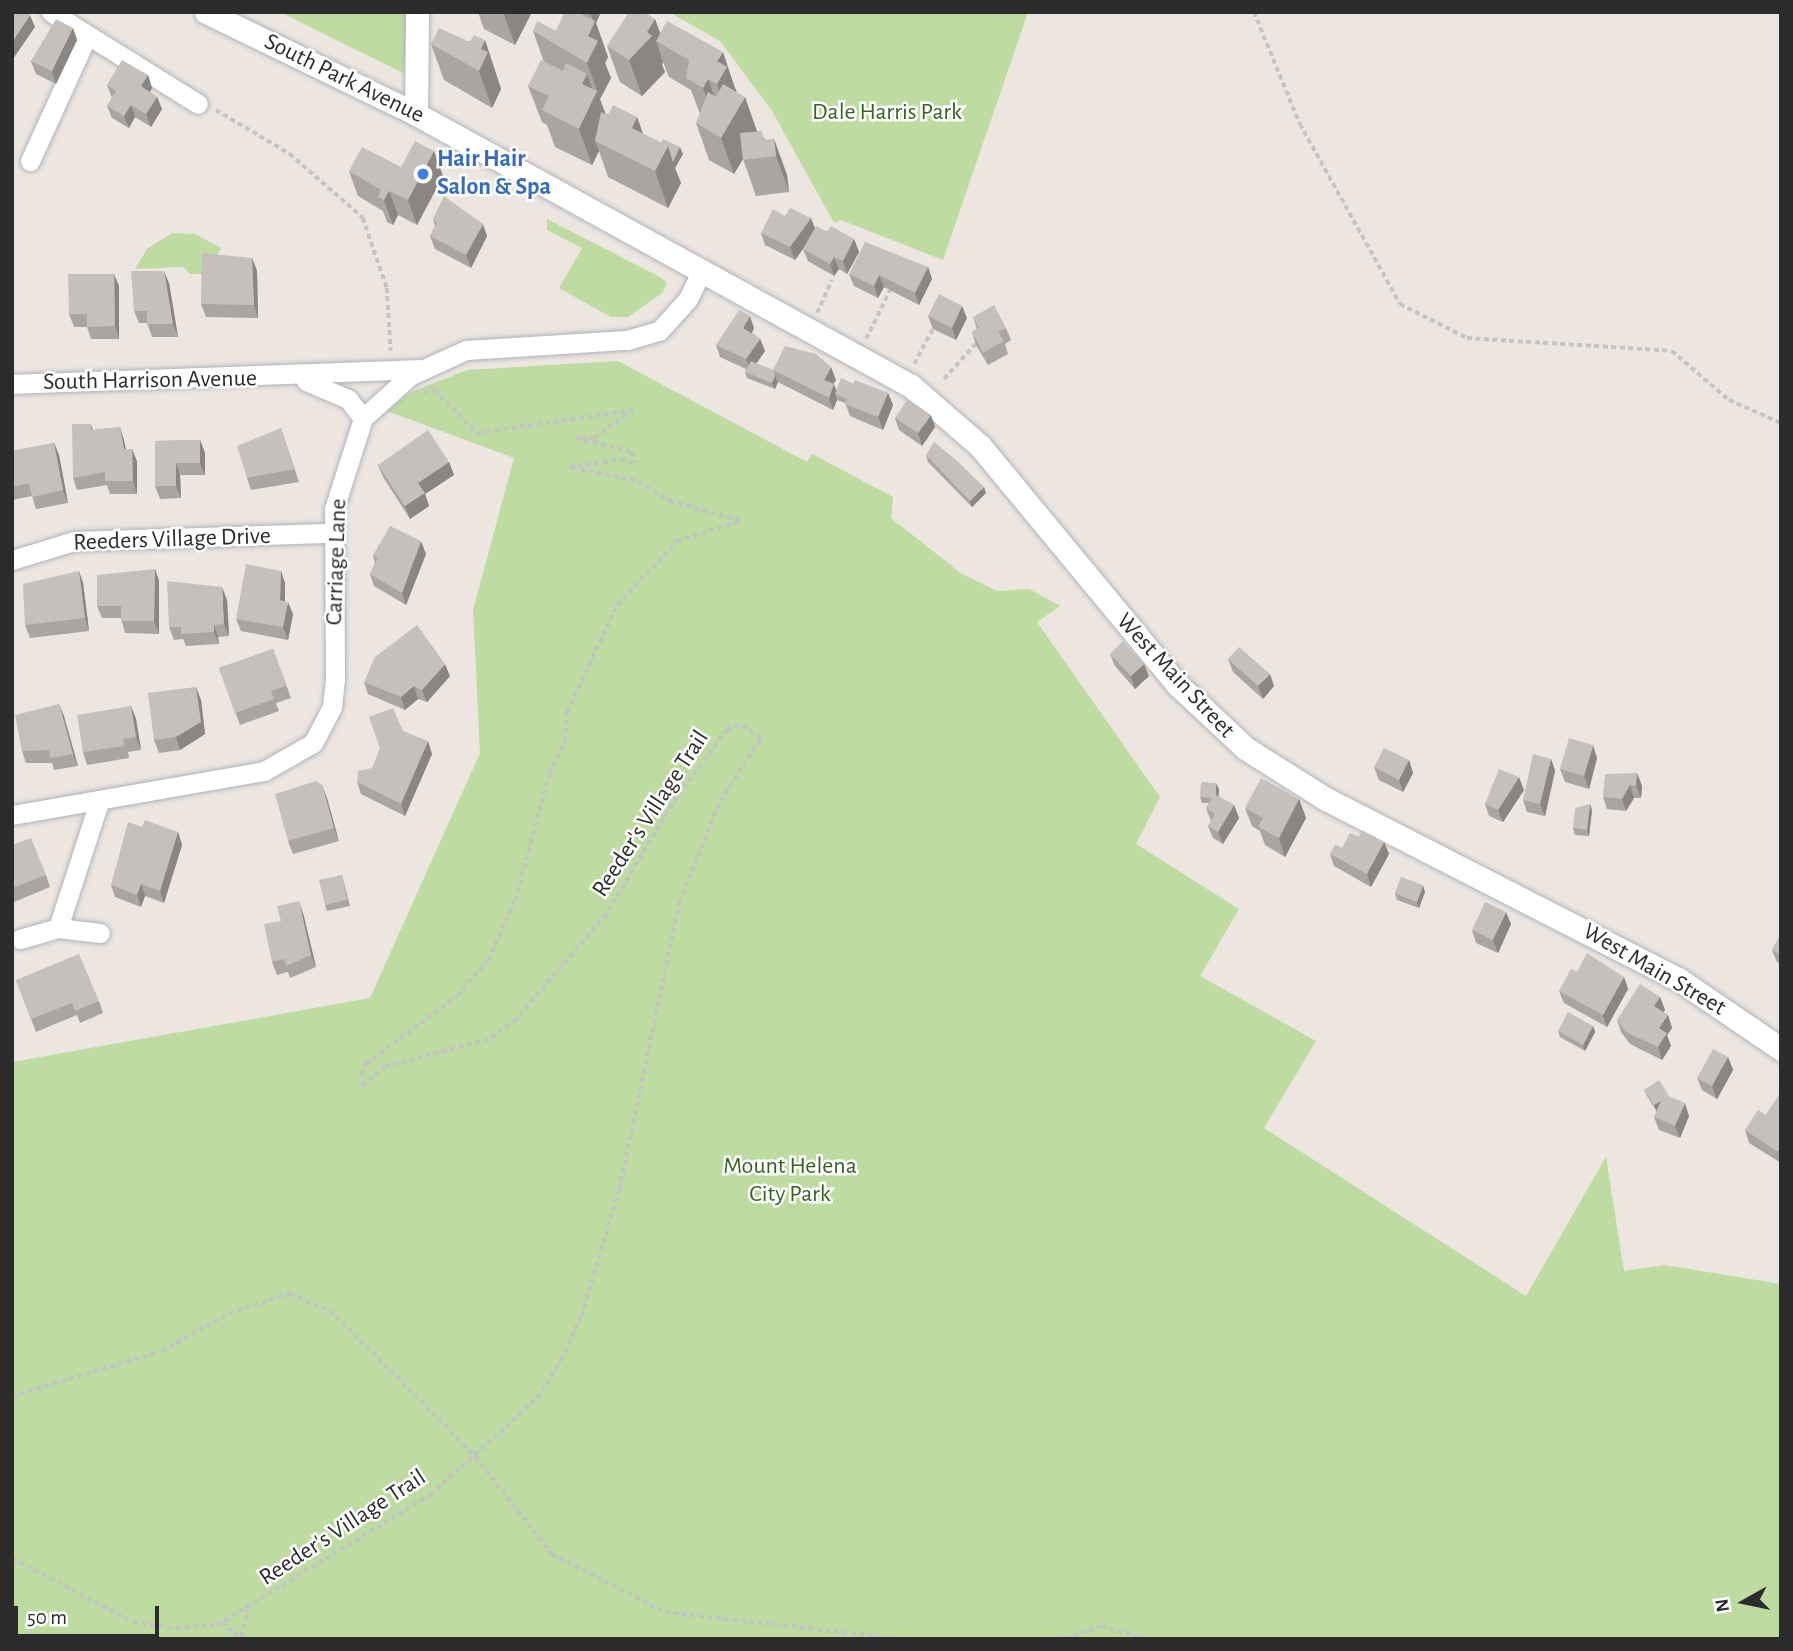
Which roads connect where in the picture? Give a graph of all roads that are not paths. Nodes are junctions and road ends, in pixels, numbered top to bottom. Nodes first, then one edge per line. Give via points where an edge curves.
1 (51, 12) edge
2 (206, 12) edge
3 (416, 12) edge
4 (244, 20) edge
5 (87, 37) junction
6 (198, 103) road end
7 (416, 114) junction
8 (30, 161) dead end
9 (701, 272) junction
10 (422, 369) junction
11 (288, 377) junction
12 (12, 384) edge
13 (363, 418) junction
14 (334, 533) junction
15 (12, 559) edge
16 (99, 802) junction
17 (12, 815) edge
18 (58, 928) junction
19 (100, 933) dead end
20 (20, 939) dead end
21 (1781, 1049) edge

1 - 5 street
2 - 4 street, South Park Avenue
3 - 7 street via 421,66
4 - 7 street, South Park Avenue
5 - 6 street
5 - 8 street
7 - 9 street, South Park Avenue
9 - 10 street, Carriage Lane via 688,299 659,331 627,341 486,347
9 - 21 street, West Main Street via 911,386 960,424 1178,685 1245,748 1326,799 1678,979
10 - 11 street, South Harrison Avenue
10 - 13 street, Carriage Lane
11 - 12 street, South Harrison Avenue
11 - 13 street, South Harrison Avenue via 333,390
13 - 14 street, Carriage Lane via 343,464
14 - 15 street, Reeders Village Drive via 74,541
14 - 16 street, Carriage Lane via 335,679 332,707 313,743 264,771
16 - 17 street, Carriage Lane
16 - 18 street
18 - 19 street
18 - 20 street

